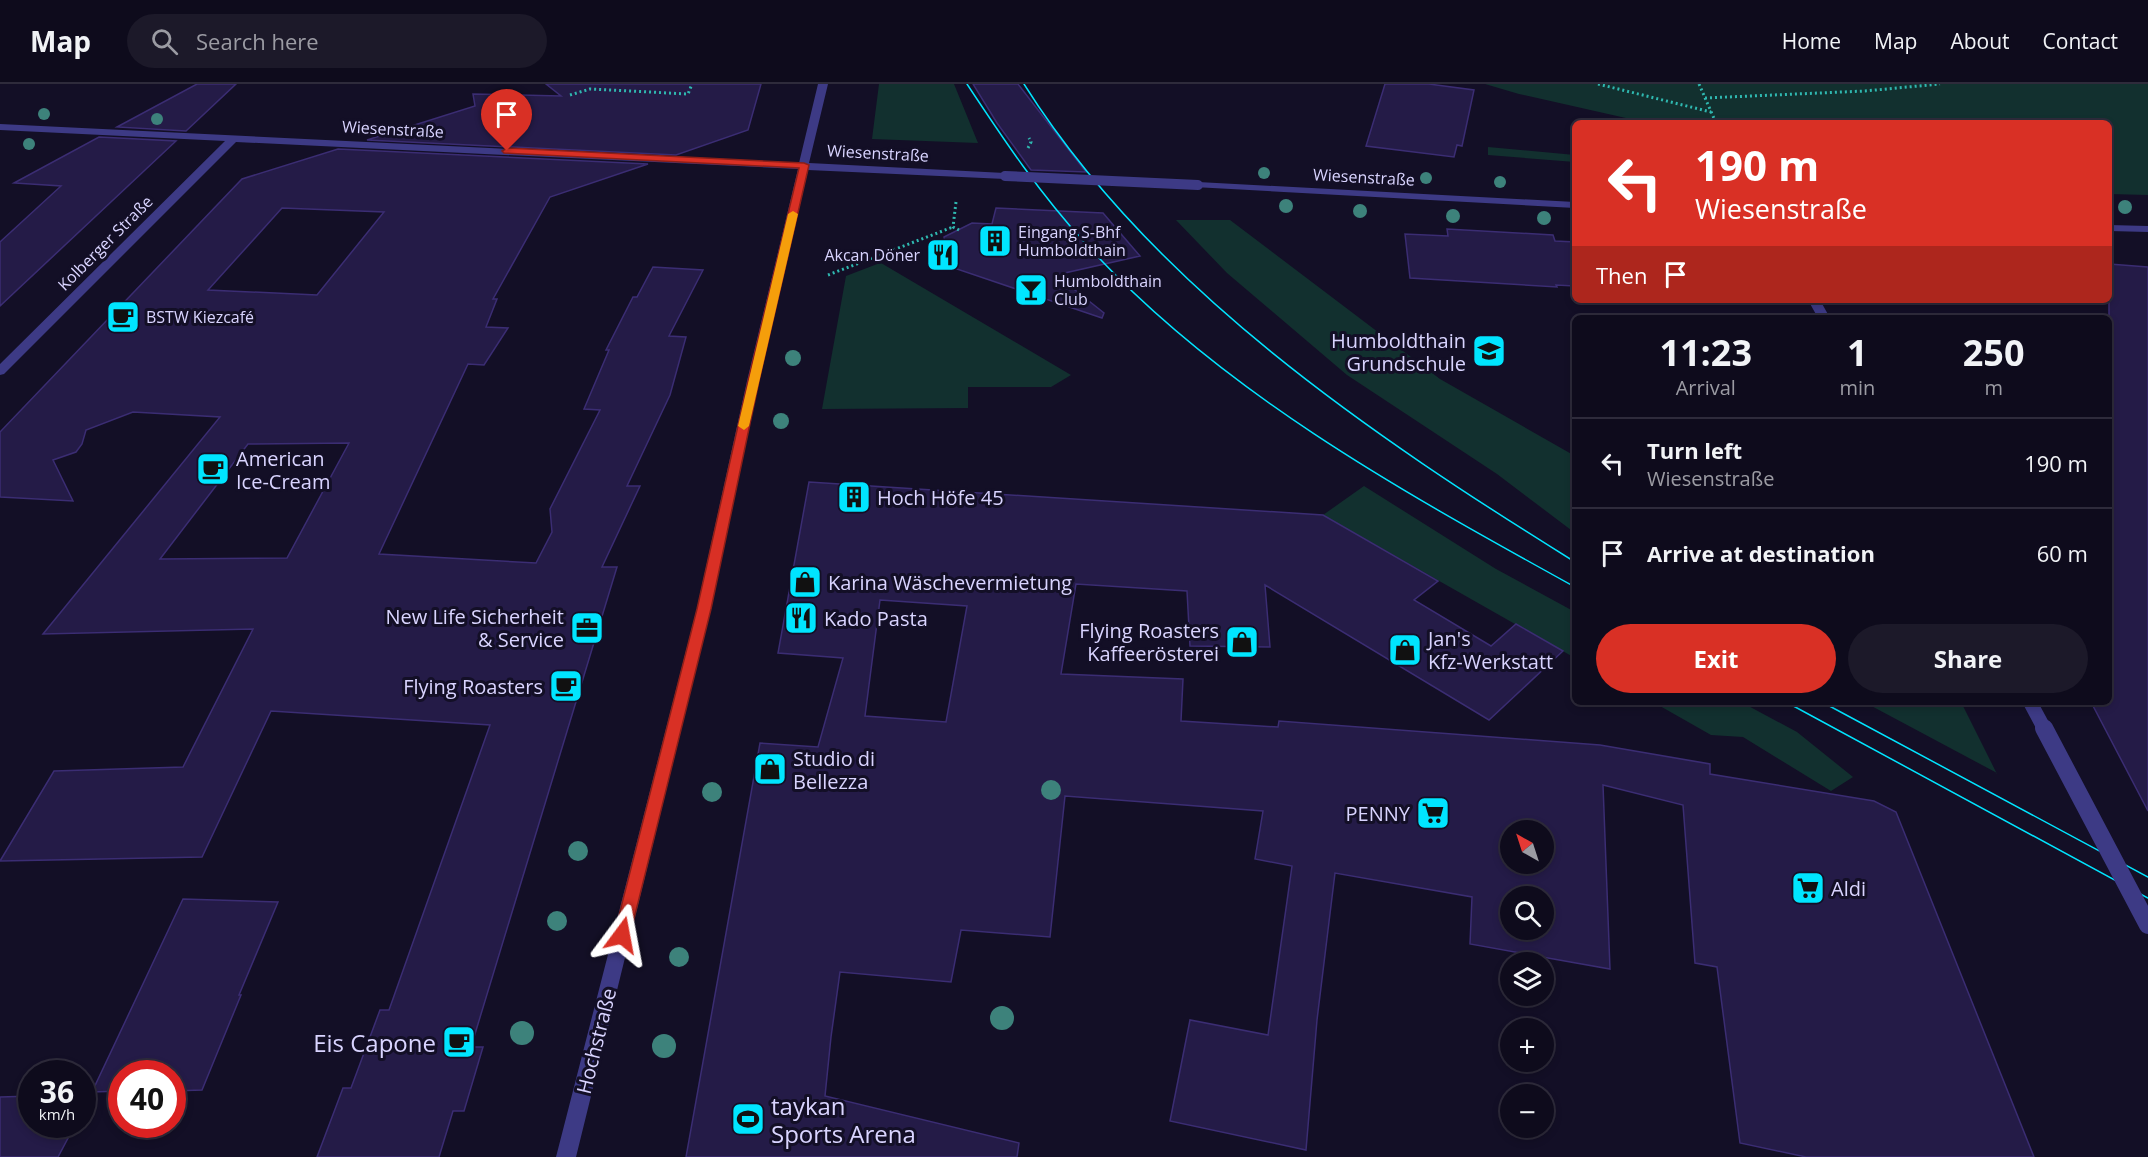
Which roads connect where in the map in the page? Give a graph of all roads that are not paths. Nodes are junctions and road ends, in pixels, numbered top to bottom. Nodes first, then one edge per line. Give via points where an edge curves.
1 (823, 84) edge
2 (0, 127) edge
3 (234, 138) junction
4 (804, 165) junction
5 (1572, 205) edge
6 (2112, 228) edge
7 (2148, 229) edge
8 (0, 371) edge
9 (2032, 705) edge
10 (2148, 925) edge
11 (566, 1157) edge

1 - 4 street, Hochstraße
2 - 3 street, Wiesenstraße
3 - 4 street, Wiesenstraße
3 - 8 street, Kolberger Straße
4 - 5 street, Wiesenstraße, bridge
4 - 11 street, Hochstraße via 704,609
6 - 7 street
9 - 10 street, bridge

